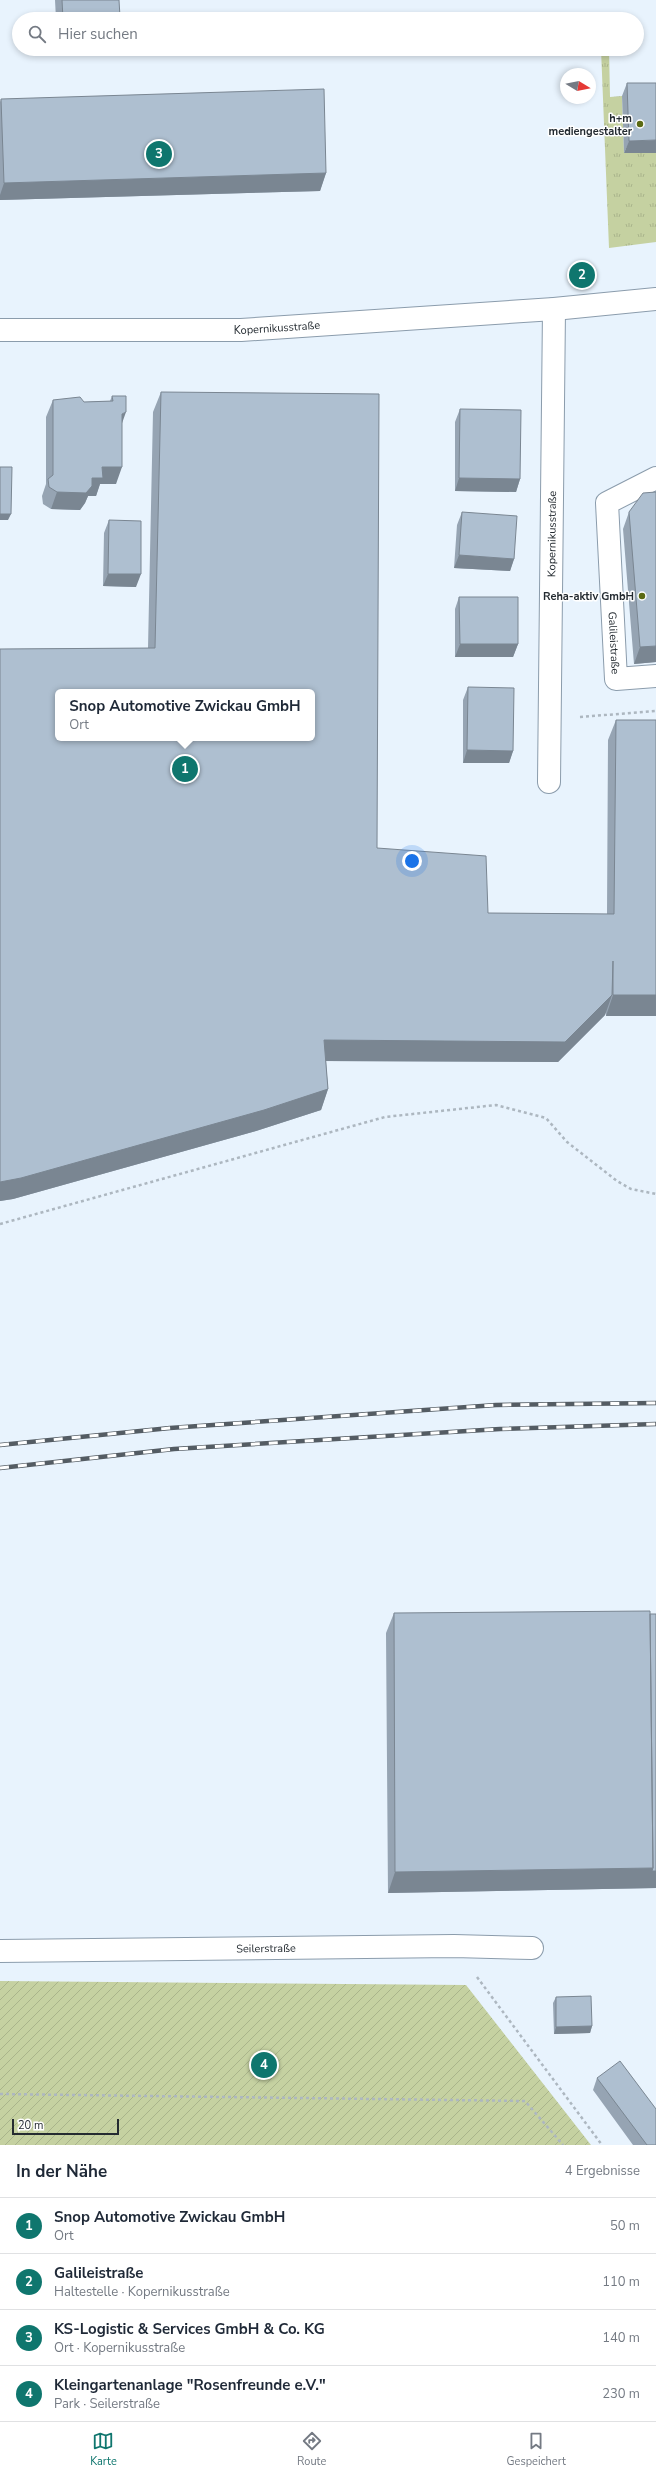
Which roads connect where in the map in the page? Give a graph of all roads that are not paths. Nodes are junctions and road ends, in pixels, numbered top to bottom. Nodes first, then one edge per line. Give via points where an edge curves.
1 (656, 299) edge
2 (554, 309) junction
3 (0, 330) edge
4 (656, 478) edge
5 (656, 676) edge
6 (550, 782) dead end
7 (532, 1948) dead end
8 (0, 1951) edge

1 - 2 street, Kopernikusstraße
2 - 3 street, Kopernikusstraße via 240,330
2 - 6 street, Kopernikusstraße
4 - 5 street, Galileistraße via 607,503 616,679
7 - 8 street, Seilerstraße via 454,1946

